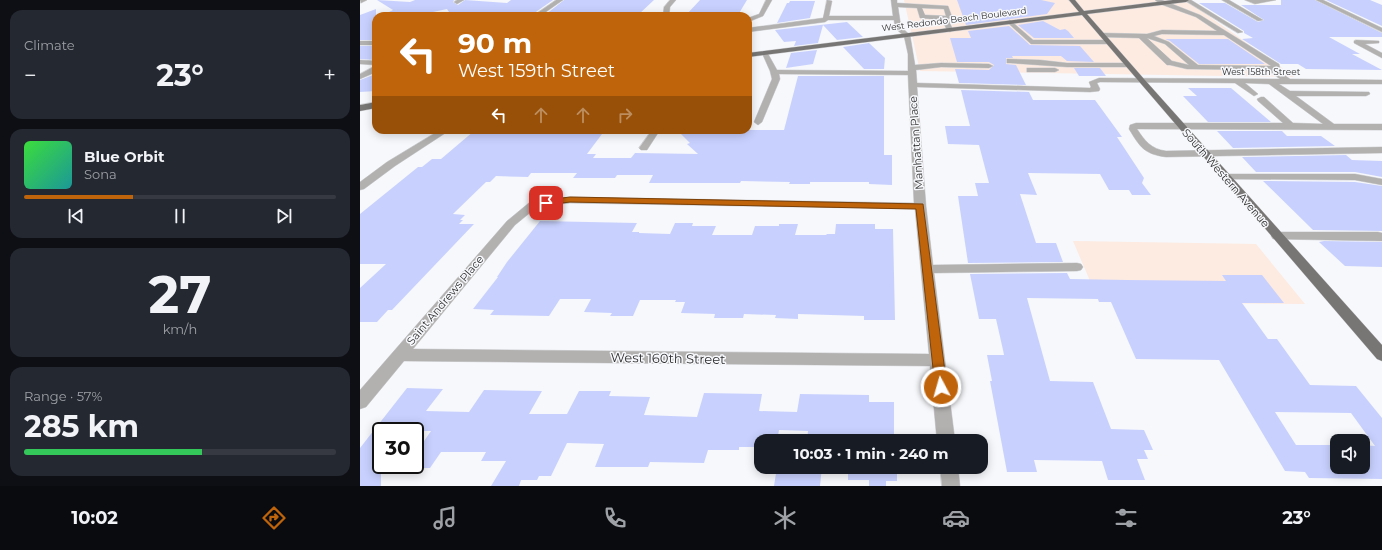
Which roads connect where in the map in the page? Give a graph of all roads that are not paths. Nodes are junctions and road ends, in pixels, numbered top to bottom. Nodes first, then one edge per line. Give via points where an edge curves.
1 (560, 0) edge
2 (673, 0) edge
3 (769, 0) edge
4 (1072, 0) edge
5 (1187, 0) edge
6 (1225, 0) edge
7 (1248, 0) edge
8 (1273, 0) edge
9 (1319, 0) edge
10 (829, 1) dead end
11 (893, 2) edge
12 (1160, 2) edge
13 (919, 6) junction
14 (542, 12) edge
15 (666, 12) edge
16 (1083, 13) junction
17 (752, 18) edge
18 (826, 18) junction
19 (896, 18) junction
20 (944, 18) junction
21 (1260, 20) dead end
22 (1010, 22) junction
23 (752, 29) edge
24 (950, 30) junction
25 (1382, 30) edge
26 (1240, 32) dead end
27 (1225, 33) junction
28 (907, 35) junction
29 (1102, 35) junction
30 (1144, 36) junction
31 (1108, 42) junction
32 (1377, 42) dead end
33 (360, 43) edge
34 (372, 43) edge
35 (765, 54) junction
36 (752, 55) edge
37 (1382, 56) edge
38 (1010, 61) dead end
39 (360, 62) edge
40 (372, 62) edge
41 (1067, 65) junction
42 (1127, 65) junction
43 (989, 66) dead end
44 (1196, 67) junction
45 (1270, 68) junction
46 (912, 70) junction
47 (1030, 70) dead end
48 (372, 71) edge
49 (774, 72) junction
50 (363, 76) edge
51 (1140, 81) junction
52 (1237, 81) junction
53 (1272, 82) junction
54 (1289, 82) junction
55 (1382, 82) edge
56 (913, 85) junction
57 (1288, 94) junction
58 (1366, 94) dead end
59 (372, 98) edge
60 (360, 100) edge
61 (372, 106) edge
62 (360, 108) edge
63 (758, 122) dead end
64 (1180, 126) junction
65 (1292, 126) junction
66 (1331, 126) junction
67 (1382, 126) edge
68 (440, 134) edge
69 (653, 134) edge
70 (644, 148) dead end
71 (1382, 150) edge
72 (1205, 154) junction
73 (1225, 177) junction
74 (1382, 182) edge
75 (360, 187) edge
76 (920, 206) junction
77 (1277, 236) junction
78 (1382, 237) edge
79 (1077, 267) dead end
80 (928, 269) junction
81 (399, 355) junction
82 (1382, 355) edge
83 (938, 360) junction
84 (360, 402) edge
85 (945, 434) edge
86 (950, 474) edge
87 (951, 486) edge

1 - 14 street
2 - 15 street via 667,6
3 - 17 street via 761,15
4 - 16 main road, South Western Avenue
5 - 12 main road, West Redondo Beach Boulevard
5 - 26 street
6 - 21 street
7 - 8 street
9 - 25 street
10 - 18 street
11 - 13 street
11 - 19 street
12 - 16 main road, West Redondo Beach Boulevard
12 - 27 street via 1198,16
13 - 20 street via 922,17
13 - 20 street via 946,7 949,17
16 - 22 main road, West Redondo Beach Boulevard
16 - 29 main road, South Western Avenue
18 - 19 street
18 - 23 street
19 - 28 street via 898,28
20 - 24 street
22 - 24 main road, West Redondo Beach Boulevard
22 - 31 street via 1031,42
24 - 28 main road, West Redondo Beach Boulevard
27 - 30 street via 1162,32
27 - 45 street via 1276,66
28 - 35 main road, West Redondo Beach Boulevard
28 - 46 street, Manhattan Place
29 - 30 street
29 - 31 main road, South Western Avenue
30 - 44 street via 1166,42
30 - 44 street via 1170,63
31 - 42 main road, South Western Avenue
32 - 37 street via 1356,42
33 - 34 street
35 - 36 main road, West Redondo Beach Boulevard
35 - 49 street
38 - 41 street
39 - 40 street
41 - 42 street
41 - 47 street via 1058,70
42 - 51 main road, South Western Avenue
43 - 46 street via 941,66
44 - 45 street
45 - 54 street
46 - 49 street
46 - 56 street, Manhattan Place
48 - 50 street
49 - 63 street via 776,79
51 - 52 street, West 158th Street
51 - 56 street, West 158th Street via 1095,81 1093,82 1096,88 1090,90
51 - 64 main road, South Western Avenue
52 - 53 street, West 158th Street
52 - 65 street
53 - 54 street, West 158th Street
53 - 57 street
54 - 55 street, West 158th Street
56 - 76 street, Manhattan Place
57 - 58 street
57 - 66 street
59 - 60 main road
61 - 62 main road
64 - 65 street
64 - 72 main road, South Western Avenue
64 - 72 street via 1133,129 1150,152
65 - 66 street
66 - 67 street
68 - 75 street
69 - 70 street
71 - 72 street
72 - 73 main road, South Western Avenue
73 - 74 street via 1355,177
73 - 77 main road, South Western Avenue
76 - 80 street, Manhattan Place
76 - 81 street, Saint Andrews Place via 570,200 534,204 511,223
77 - 78 street
77 - 82 main road, South Western Avenue
79 - 80 street
80 - 83 street, Manhattan Place
81 - 83 street, West 160th Street
81 - 84 street, Saint Andrews Place
83 - 85 street, Manhattan Place
86 - 87 street

